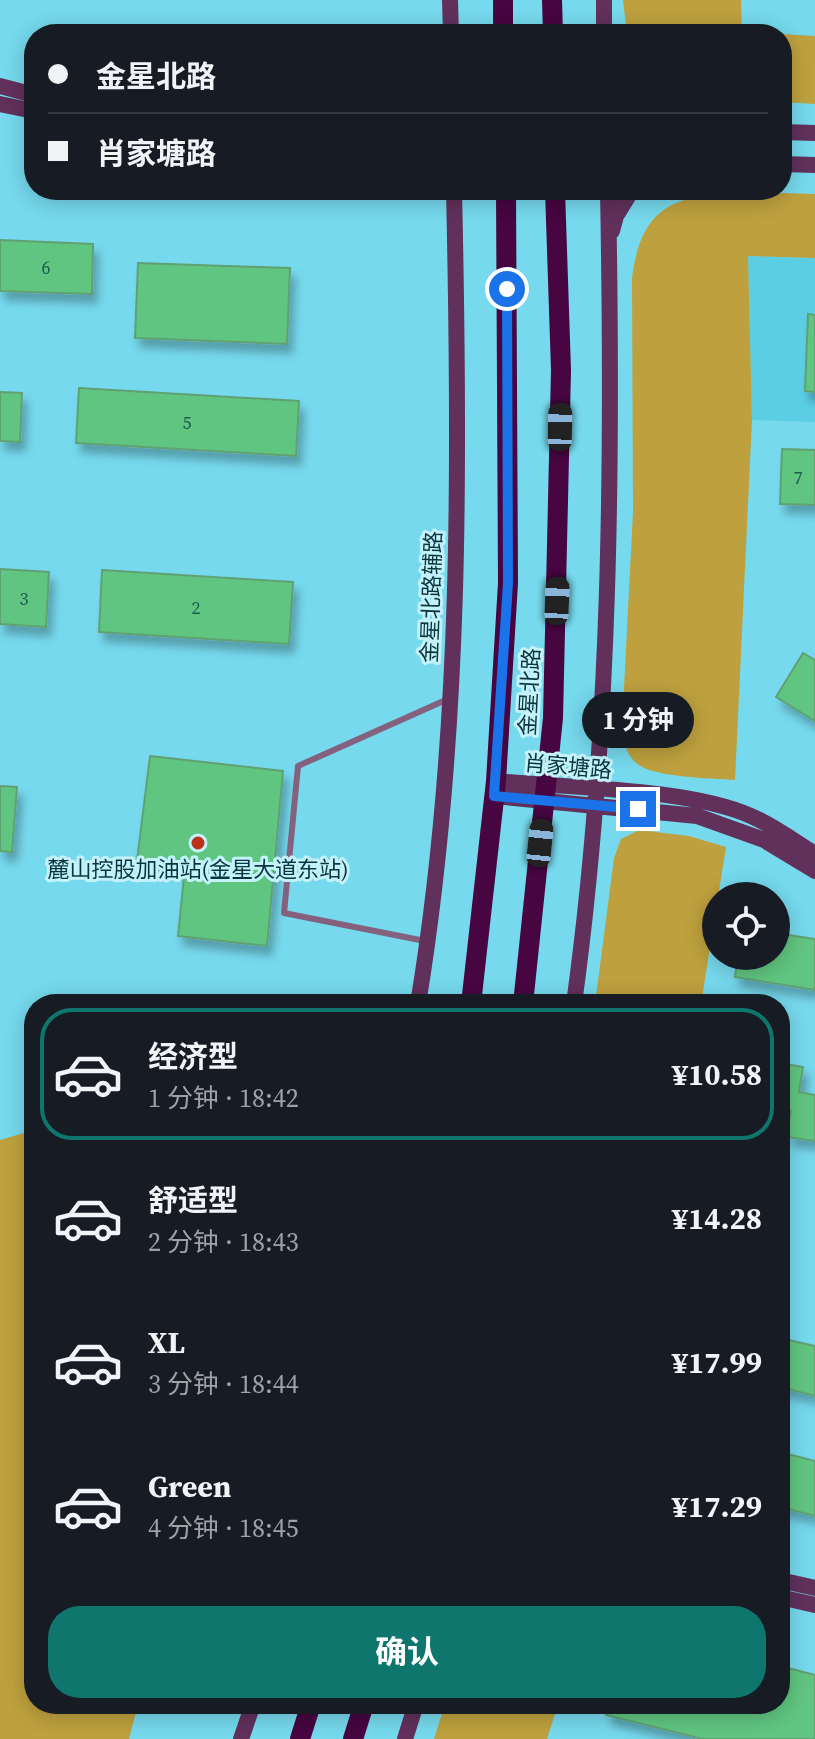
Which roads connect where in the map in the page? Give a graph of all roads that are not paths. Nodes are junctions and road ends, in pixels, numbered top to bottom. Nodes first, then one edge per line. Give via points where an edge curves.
1 (450, 0) edge
2 (503, 0) edge
3 (552, 0) edge
4 (604, 0) edge
5 (451, 24) edge
6 (503, 24) edge
7 (553, 24) edge
8 (604, 24) edge
9 (0, 86) edge
10 (24, 92) edge
11 (0, 104) edge
12 (24, 109) edge
13 (792, 132) edge
14 (815, 133) edge
15 (792, 164) edge
16 (815, 165) edge
17 (451, 200) edge
18 (454, 200) edge
19 (506, 200) edge
20 (555, 200) edge
21 (608, 200) edge
22 (626, 200) edge
23 (454, 211) junction
24 (609, 244) junction
25 (448, 699) junction
26 (495, 789) junction
27 (545, 794) junction
28 (596, 798) junction
29 (815, 854) edge
30 (815, 871) edge
31 (428, 942) junction
32 (420, 994) edge
33 (472, 994) edge
34 (524, 994) edge
35 (575, 994) edge
36 (790, 1582) edge
37 (815, 1588) edge
38 (790, 1599) edge
39 (815, 1605) edge
40 (250, 1714) edge
41 (308, 1714) edge
42 (361, 1714) edge
43 (413, 1714) edge
44 (241, 1739) edge
45 (300, 1739) edge
46 (353, 1739) edge
47 (405, 1739) edge

1 - 5 main road
2 - 6 main road
3 - 7 main road
4 - 8 main road
9 - 10 main road
11 - 12 main road
13 - 14 main road
15 - 16 main road
17 - 23 main road
18 - 23 main road, 金星北路辅路
19 - 26 main road, 金星北路 via 508,583
20 - 27 main road, 金星北路 via 559,543
21 - 24 main road
22 - 24 main road
23 - 25 main road, 金星北路辅路 via 457,456
24 - 28 main road via 612,481 608,645
25 - 31 main road, 金星北路辅路
25 - 31 lane via 298,766 284,913
26 - 27 main road, 肖家塘路
26 - 33 main road, 金星北路
27 - 28 main road, 肖家塘路
27 - 34 main road, 金星北路
28 - 29 main road, 肖家塘路 via 726,807
28 - 30 main road, 肖家塘路 via 719,822 764,840
28 - 35 main road
31 - 32 main road, 金星北路辅路
36 - 37 main road
38 - 39 main road
40 - 44 main road
41 - 45 main road
42 - 46 main road
43 - 47 main road

